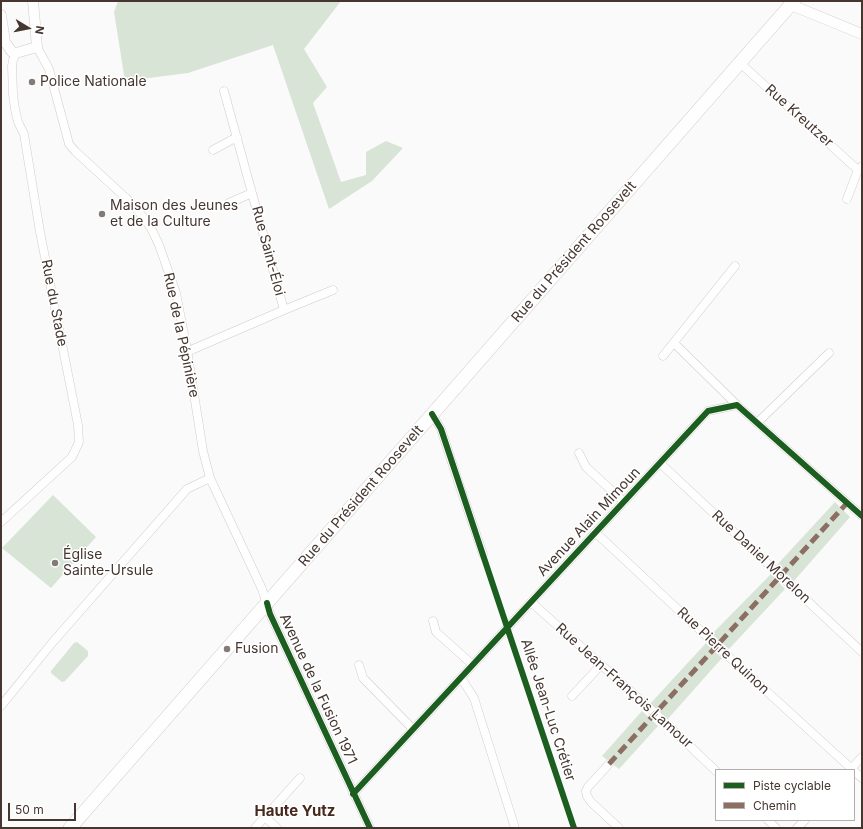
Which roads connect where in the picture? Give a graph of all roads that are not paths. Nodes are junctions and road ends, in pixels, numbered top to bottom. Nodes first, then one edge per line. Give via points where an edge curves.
1 (33, 1) edge
2 (789, 2) edge
3 (1, 15) edge
4 (862, 34) edge
5 (38, 47) junction
6 (16, 53) junction
7 (740, 63) junction
8 (224, 91) dead end
9 (237, 137) junction
10 (213, 150) dead end
11 (860, 168) edge
12 (252, 193) junction
13 (847, 199) dead end
14 (230, 203) dead end
15 (735, 266) dead end
16 (333, 290) dead end
17 (284, 310) junction
18 (674, 343) junction
19 (187, 350) junction
20 (830, 353) dead end
21 (663, 356) dead end
22 (737, 405) junction
23 (432, 414) junction
24 (757, 422) junction
25 (580, 453) dead end
26 (660, 463) junction
27 (210, 478) junction
28 (624, 502) junction
29 (862, 503) edge
30 (856, 510) junction
31 (862, 516) edge
32 (1, 522) edge
33 (596, 532) junction
34 (483, 554) dead end
35 (267, 602) junction
36 (531, 602) junction
37 (433, 621) dead end
38 (862, 652) edge
39 (359, 665) dead end
40 (473, 665) junction
41 (601, 665) junction
42 (461, 678) junction
43 (572, 696) dead end
44 (1, 706) edge
45 (413, 729) junction
46 (862, 757) edge
47 (609, 764) dead end
48 (851, 769) edge
49 (853, 769) edge
50 (715, 770) edge
51 (300, 778) dead end
52 (353, 794) junction
53 (265, 817) junction
54 (70, 828) edge
55 (255, 828) edge
56 (277, 828) edge
57 (370, 828) edge
58 (515, 828) edge
59 (619, 828) edge

1 - 5 street
2 - 4 street
2 - 7 main road, Rue du Président Roosevelt
3 - 6 street via 5,42
5 - 6 street
5 - 19 street, Rue de la Pépinière via 49,69 69,144 128,200 151,228 176,293
6 - 32 street, Rue du Stade via 12,66 15,109 24,134 40,232 78,425 79,442 72,457
7 - 11 street, Rue Kreutzer
7 - 23 main road, Rue du Président Roosevelt
8 - 9 street, Rue Saint-Éloi
9 - 10 street
9 - 12 street, Rue Saint-Éloi
11 - 13 street, Rue Kreutzer
12 - 14 street, Rue Saint-Éloi
12 - 17 street, Rue Saint-Éloi
15 - 18 street
16 - 17 street, Rue Saint-Éloi
17 - 19 street, Rue Saint-Éloi
18 - 21 street
18 - 22 street
19 - 27 street, Rue de la Pépinière via 203,451
20 - 24 street
22 - 24 street
22 - 26 street, Avenue Alain Mimoun via 708,411
23 - 34 street via 441,429
23 - 35 main road, Rue du Président Roosevelt
24 - 30 street
25 - 28 street via 586,467
26 - 28 street, Avenue Alain Mimoun
26 - 38 street, Rue Daniel Morelon
27 - 35 street, Rue de la Pépinière
27 - 44 street via 187,489
28 - 33 street, Avenue Alain Mimoun
29 - 30 street
30 - 31 street
33 - 36 street, Avenue Alain Mimoun
33 - 48 street, Rue Pierre Quinon
35 - 52 street, Avenue de la Fusion 1971 via 270,614
35 - 54 main road, Rue du Président Roosevelt
36 - 40 street, Avenue Alain Mimoun
36 - 41 street, Rue Jean-François Lamour
37 - 40 street via 436,632
39 - 45 street via 363,678
40 - 42 street, Avenue Alain Mimoun
41 - 43 street
41 - 50 street, Rue Jean-François Lamour
42 - 45 street, Avenue Alain Mimoun
42 - 58 street via 474,698
45 - 52 street, Avenue Alain Mimoun
46 - 49 street
47 - 59 street via 586,791 591,802
51 - 53 street
52 - 57 street, Avenue de la Fusion 1971
53 - 55 street
53 - 56 street

